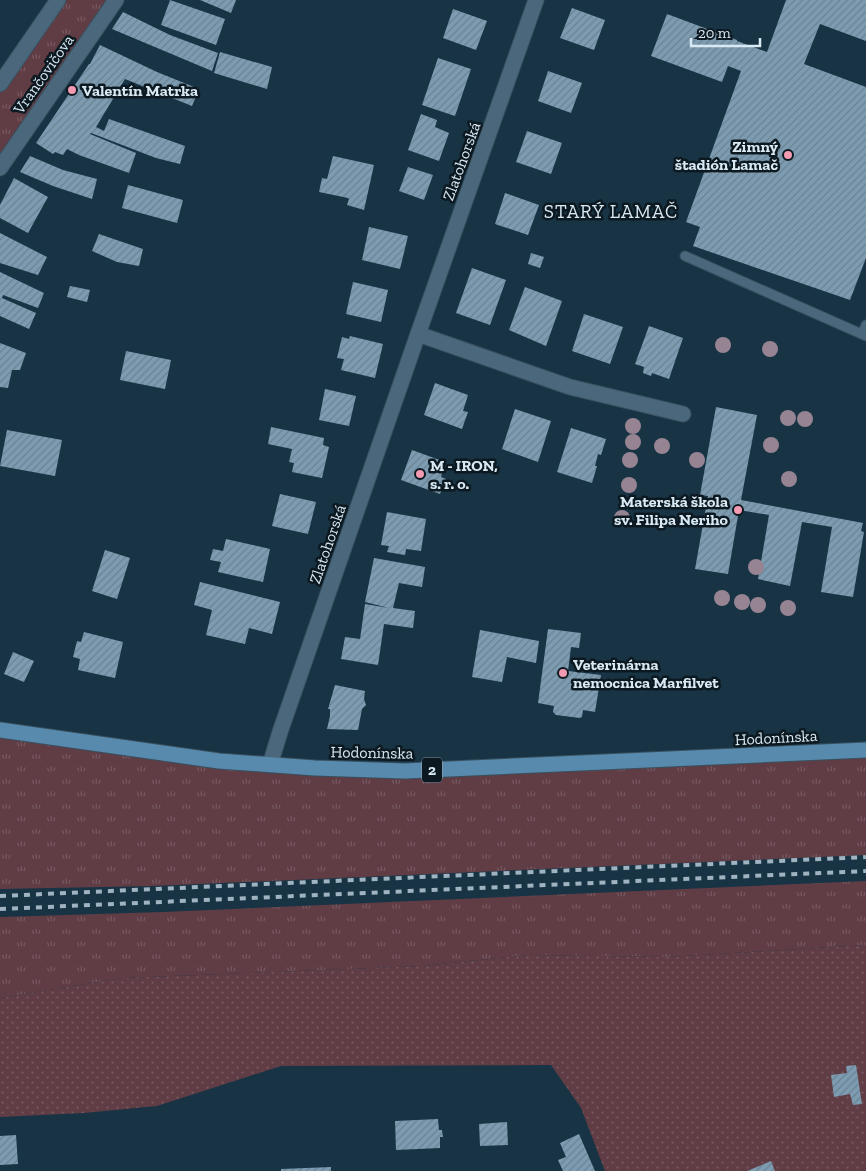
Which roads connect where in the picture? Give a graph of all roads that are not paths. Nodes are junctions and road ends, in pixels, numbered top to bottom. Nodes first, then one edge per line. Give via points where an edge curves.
1 (58, 0) edge
2 (116, 0) edge
3 (536, 0) edge
4 (0, 84) edge
5 (0, 168) edge
6 (685, 256) dead end
7 (866, 325) edge
8 (418, 334) junction
9 (864, 335) edge
10 (683, 414) dead end
11 (0, 730) edge
12 (866, 750) edge
13 (270, 765) junction

1 - 4 street, Vrančovičova
2 - 5 street, Vrančovičova
3 - 8 street, Zlatohorská
6 - 9 lane
7 - 9 lane
8 - 10 street via 570,387
8 - 13 street, Zlatohorská
11 - 13 main road, Hodonínska / 2 via 180,756
12 - 13 main road, Hodonínska / 2 via 443,770

